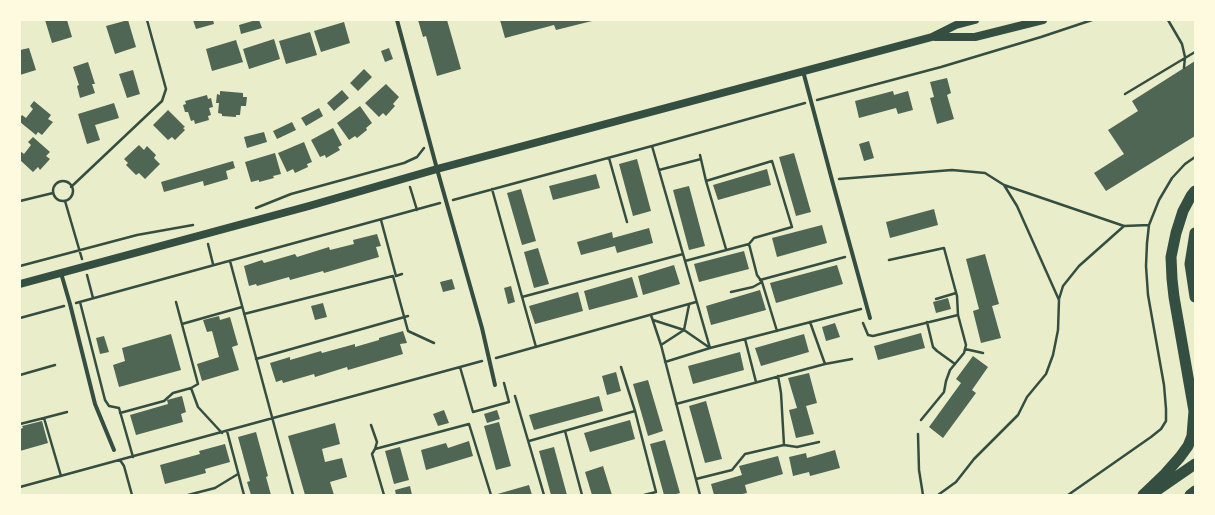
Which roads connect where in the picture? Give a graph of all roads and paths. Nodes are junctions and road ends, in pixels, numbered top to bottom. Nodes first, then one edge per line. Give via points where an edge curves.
1 (147, 20) edge
2 (397, 20) edge
3 (975, 20) edge
4 (1043, 20) edge
5 (1092, 20) edge
6 (1168, 20) edge
7 (932, 37) junction
8 (1195, 52) edge
9 (1185, 57) junction
10 (1184, 68) dead end
11 (803, 72) junction
12 (1125, 94) dead end
13 (811, 101) junction
14 (422, 141) dead end
15 (652, 146) junction
16 (700, 155) dead end
17 (1195, 157) edge
18 (609, 158) junction
19 (701, 159) junction
20 (437, 169) junction
21 (659, 170) junction
22 (832, 180) junction
23 (706, 181) junction
24 (1004, 185) junction
25 (72, 187) junction
26 (492, 189) junction
27 (1195, 191) edge
28 (53, 193) junction
29 (20, 201) edge
30 (65, 201) junction
31 (446, 201) junction
32 (250, 210) dead end
33 (381, 220) junction
34 (627, 222) dead end
35 (195, 225) dead end
36 (1149, 225) junction
37 (1124, 226) junction
38 (1195, 233) edge
39 (749, 244) junction
40 (726, 249) junction
41 (80, 250) junction
42 (683, 254) junction
43 (845, 257) dead end
44 (889, 260) dead end
45 (230, 261) junction
46 (685, 261) junction
47 (20, 266) edge
48 (84, 267) junction
49 (61, 273) junction
50 (402, 274) dead end
51 (395, 276) junction
52 (761, 281) junction
53 (20, 284) edge
54 (731, 292) dead end
55 (956, 294) junction
56 (1195, 296) edge
57 (522, 297) junction
58 (93, 298) junction
59 (936, 299) dead end
60 (1059, 300) junction
61 (80, 302) junction
62 (176, 302) dead end
63 (696, 302) junction
64 (70, 304) junction
65 (689, 305) junction
66 (242, 307) junction
67 (867, 307) junction
68 (244, 314) junction
69 (958, 314) junction
70 (652, 315) junction
71 (408, 316) dead end
72 (20, 318) edge
73 (404, 318) junction
74 (870, 318) dead end
75 (653, 320) junction
76 (862, 320) dead end
77 (810, 322) junction
78 (927, 322) junction
79 (182, 324) junction
80 (684, 330) junction
81 (777, 331) junction
82 (745, 339) junction
83 (434, 343) dead end
84 (661, 345) junction
85 (536, 347) junction
86 (710, 348) junction
87 (965, 349) junction
88 (983, 353) dead end
89 (497, 357) junction
90 (256, 359) junction
91 (852, 359) dead end
92 (490, 360) junction
93 (665, 362) junction
94 (824, 364) junction
95 (955, 364) junction
96 (55, 365) dead end
97 (499, 365) dead end
98 (621, 366) dead end
99 (460, 367) junction
100 (20, 375) edge
101 (778, 376) junction
102 (503, 379) dead end
103 (756, 382) junction
104 (495, 385) dead end
105 (191, 388) junction
106 (515, 396) dead end
107 (676, 404) junction
108 (635, 411) junction
109 (67, 412) dead end
110 (120, 413) junction
111 (44, 418) junction
112 (272, 419) junction
113 (922, 420) dead end
114 (20, 424) edge
115 (371, 425) dead end
116 (565, 431) junction
117 (227, 432) junction
118 (222, 433) junction
119 (918, 434) dead end
120 (529, 441) junction
121 (819, 442) dead end
122 (784, 444) junction
123 (375, 449) junction
124 (114, 450) joint
125 (133, 457) junction
126 (120, 460) junction
127 (1195, 464) edge
128 (238, 474) junction
129 (61, 476) junction
130 (696, 479) junction
131 (20, 487) edge
132 (1195, 491) edge
133 (132, 495) edge
134 (188, 495) edge
135 (244, 495) edge
136 (293, 495) edge
137 (384, 495) edge
138 (491, 495) edge
139 (544, 495) edge
140 (582, 495) edge
141 (644, 495) edge
142 (700, 495) edge
143 (923, 495) edge
144 (938, 495) edge
145 (1068, 495) edge
146 (1143, 495) edge
147 (1151, 495) edge
148 (1190, 495) edge

1 - 25 path via 166,89 162,101
2 - 20 street
3 - 7 main road via 956,25
4 - 7 main road via 975,37
5 - 13 path via 970,58
6 - 9 path via 1182,44
7 - 11 main road
8 - 9 path
9 - 10 path
9 - 12 path
11 - 13 street
11 - 20 main road
13 - 15 path
13 - 22 street
14 - 32 path via 424,148 416,158 404,163 291,194
15 - 18 path
15 - 21 path
16 - 19 path
17 - 36 path via 1172,178 1158,200
18 - 26 path
18 - 34 path
19 - 21 path
19 - 23 path
20 - 31 street
20 - 48 main road
21 - 42 path
22 - 24 path via 952,170 985,173
22 - 67 street
23 - 39 path via 772,161 792,227 754,238
23 - 40 path
24 - 37 path
24 - 60 path via 1017,206
25 - 28 path via 61,182 54,187
25 - 30 path via 71,197
26 - 31 path
26 - 57 path
27 - 146 highway via 1183,211 1171,257 1174,297 1194,411 1192,436 1180,457
28 - 29 path
28 - 30 path via 57,199
30 - 41 path
31 - 33 path
31 - 92 street
33 - 45 path
33 - 51 path
35 - 41 path via 137,235
36 - 37 path
36 - 145 path via 1146,243 1148,295 1164,385 1166,421 1151,437
37 - 60 path via 1079,266 1063,286
38 - 56 highway via 1190,264
39 - 40 path
39 - 52 path
40 - 46 path
41 - 47 path
41 - 48 path
42 - 46 path
42 - 57 path
43 - 52 path
44 - 55 path via 944,248
45 - 58 path
45 - 66 path
46 - 63 path
48 - 49 main road
48 - 58 path
49 - 53 main road
49 - 64 street
50 - 51 path
51 - 68 path
51 - 73 path
52 - 54 path via 753,287
52 - 81 path
55 - 59 path
55 - 69 path
57 - 85 path
58 - 61 path
60 - 144 path via 1058,330 1046,374 1027,398 1018,415 974,459 956,482
61 - 64 path
61 - 110 path via 105,400 109,406 118,408
62 - 79 path
63 - 65 path
63 - 86 path
64 - 72 path
64 - 124 street via 95,404
65 - 70 path
65 - 80 path
66 - 68 path
66 - 79 path
67 - 74 street
67 - 77 path
68 - 90 path
69 - 78 path
69 - 87 path
70 - 75 path
70 - 85 path
71 - 73 path
73 - 83 path via 408,331
73 - 90 path
75 - 80 path
75 - 84 path
76 - 78 path via 868,335 873,336
77 - 81 path
77 - 94 path
78 - 95 path via 933,347
79 - 105 path via 198,384
80 - 84 path
80 - 86 path
81 - 82 path
82 - 86 path
82 - 103 path
84 - 93 path
85 - 89 path
86 - 93 path
87 - 88 path
87 - 95 path
89 - 92 path
89 - 97 path
90 - 112 path
91 - 94 path
92 - 99 path
92 - 104 street
93 - 107 path
94 - 101 path
95 - 113 path via 950,370 944,392
96 - 100 path
98 - 108 path
99 - 102 path via 473,412 509,402
99 - 112 path
101 - 103 path
101 - 122 path
103 - 107 path
105 - 110 path via 173,392 164,401
105 - 118 path via 198,407
106 - 120 path
107 - 130 path
108 - 116 path
108 - 141 path via 656,492
109 - 111 path
110 - 125 path
111 - 114 path
111 - 129 path
112 - 117 path
112 - 136 path
115 - 123 path via 377,442
116 - 120 path
116 - 140 path
117 - 118 path
117 - 128 path
118 - 125 path
119 - 143 path
120 - 139 path
121 - 122 path via 798,447
122 - 130 path via 745,454 732,470
123 - 137 path via 372,454
123 - 138 path via 469,424
124 - 126 path
125 - 126 path
126 - 129 path
126 - 133 path
127 - 147 highway
128 - 134 path via 215,488
128 - 135 path
129 - 131 path
130 - 142 path
132 - 148 highway

